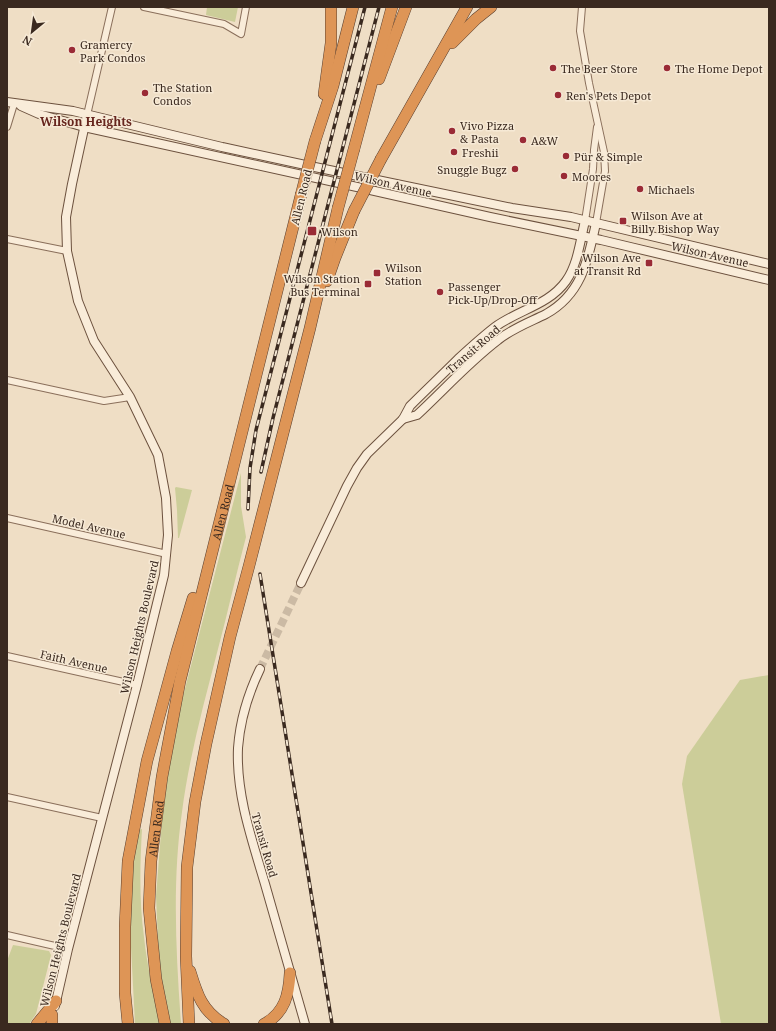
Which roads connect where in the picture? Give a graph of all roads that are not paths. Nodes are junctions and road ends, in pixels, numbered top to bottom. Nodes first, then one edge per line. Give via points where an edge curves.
1 (112, 7) edge
2 (144, 7) edge
3 (246, 7) edge
4 (331, 7) edge
5 (353, 7) edge
6 (392, 7) edge
7 (406, 7) edge
8 (468, 7) edge
9 (491, 7) edge
10 (582, 7) edge
11 (435, 66) junction
12 (11, 103) edge
13 (87, 114) junction
14 (362, 119) junction
15 (598, 124) junction
16 (7, 127) edge
17 (84, 127) junction
18 (315, 141) junction
19 (584, 220) junction
20 (596, 223) junction
21 (581, 236) junction
22 (593, 238) junction
23 (7, 239) edge
24 (67, 251) junction
25 (769, 264) edge
26 (769, 280) edge
27 (310, 328) junction
28 (7, 380) edge
29 (130, 397) junction
30 (403, 419) junction
31 (7, 518) edge
32 (218, 524) junction
33 (167, 554) junction
34 (301, 583) tunnel mouth
35 (7, 656) edge
36 (260, 669) tunnel mouth
37 (137, 685) junction
38 (7, 796) edge
39 (102, 818) junction
40 (7, 935) edge
41 (68, 948) junction
42 (186, 956) junction
43 (290, 973) junction
44 (56, 1002) junction
45 (51, 1021) edge
46 (37, 1024) edge
47 (128, 1024) edge
48 (165, 1024) edge
49 (189, 1024) edge
50 (224, 1024) edge
51 (264, 1024) edge
52 (305, 1024) edge

1 - 13 street
2 - 3 street via 224,24 241,34
4 - 18 highway via 332,35 329,62
5 - 18 highway, Allen Road via 333,86
6 - 14 highway
7 - 14 highway
8 - 11 highway
9 - 11 highway via 458,36
10 - 15 street via 580,31
11 - 27 highway, bridge via 354,211
12 - 13 main road, Wilson Avenue
12 - 16 street
12 - 17 main road, Wilson Avenue
13 - 17 main road, Wilson Heights Boulevard
13 - 19 main road, Wilson Avenue via 222,147 499,205
14 - 27 highway, bridge
15 - 19 street
15 - 20 street via 604,152 604,171
17 - 21 main road, Wilson Avenue
17 - 24 main road, Wilson Heights Boulevard via 66,217
18 - 32 highway, Allen Road, bridge
19 - 20 main road, Wilson Avenue
19 - 21 main road, Transit Road
20 - 22 main road, Transit Road
20 - 25 main road, Wilson Avenue
21 - 22 main road, Wilson Avenue
21 - 30 main road, Transit Road via 573,269 559,289 550,297 487,333 410,406
22 - 26 main road, Wilson Avenue
22 - 30 main road, Transit Road via 584,273 565,299 547,313 502,337 417,415
23 - 24 street
24 - 29 main road, Wilson Heights Boulevard via 78,301 94,341
27 - 42 highway via 230,637 206,744 195,802 187,867
28 - 29 street via 104,401
29 - 33 main road, Wilson Heights Boulevard via 158,455 166,498
30 - 34 main road, Transit Road via 367,454 357,468
31 - 33 street, Model Avenue
32 - 47 highway via 177,651 148,761 128,861 125,927 125,993
32 - 48 highway, Allen Road via 180,681 162,777 151,861 149,908 152,951
33 - 37 main road, Wilson Heights Boulevard
35 - 37 street, Faith Avenue
36 - 43 main road, Transit Road via 250,690 242,725 238,748 239,776 245,814
37 - 39 main road, Wilson Heights Boulevard
38 - 39 street
39 - 41 main road, Wilson Heights Boulevard
40 - 41 street
41 - 44 main road, Wilson Heights Boulevard
42 - 49 highway
42 - 50 highway via 201,1001 208,1012
43 - 51 highway via 288,996 283,1006 273,1019
43 - 52 main road, Transit Road
44 - 45 main road, Wilson Heights Boulevard
44 - 46 highway

